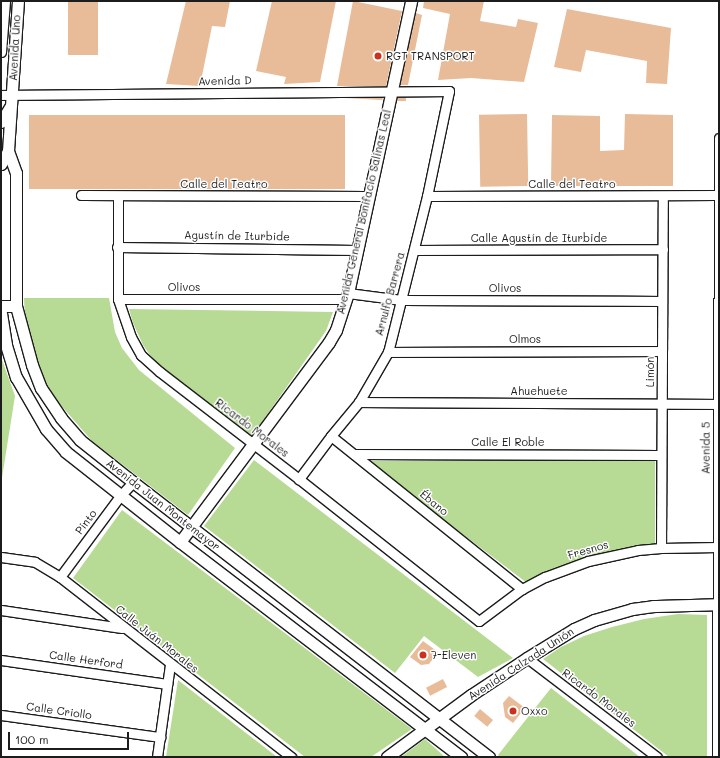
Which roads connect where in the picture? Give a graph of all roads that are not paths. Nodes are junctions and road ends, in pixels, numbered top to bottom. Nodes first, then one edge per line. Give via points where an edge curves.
1 (5, 1) edge
2 (18, 1) edge
3 (411, 1) edge
4 (1, 52) edge
5 (448, 91) joint
6 (390, 92) junction
7 (8, 99) edge
8 (1, 122) edge
9 (719, 138) edge
10 (8, 152) junction
11 (1, 164) edge
12 (81, 195) dead end
13 (718, 195) junction
14 (118, 196) junction
15 (367, 196) junction
16 (427, 196) junction
17 (663, 196) junction
18 (117, 247) junction
19 (663, 249) junction
20 (356, 250) junction
21 (414, 250) junction
22 (346, 296) junction
23 (118, 299) junction
24 (402, 300) junction
25 (662, 301) junction
26 (1, 306) edge
27 (16, 306) junction
28 (1, 313) edge
29 (662, 351) junction
30 (388, 352) junction
31 (718, 360) edge
32 (359, 402) junction
33 (662, 404) junction
34 (718, 404) junction
35 (331, 436) junction
36 (254, 444) junction
37 (354, 454) junction
38 (661, 454) junction
39 (299, 479) junction
40 (133, 482) junction
41 (120, 496) junction
42 (191, 527) junction
43 (180, 542) junction
44 (662, 548) junction
45 (718, 548) junction
46 (1, 557) edge
47 (60, 577) junction
48 (522, 589) junction
49 (718, 604) edge
50 (1, 610) edge
51 (479, 621) joint
52 (123, 628) junction
53 (527, 658) junction
54 (1, 660) edge
55 (170, 664) junction
56 (718, 677) edge
57 (167, 684) junction
58 (1, 714) edge
59 (440, 718) junction
60 (426, 729) junction
61 (160, 737) junction
62 (156, 757) edge
63 (291, 757) edge
64 (387, 757) edge
65 (461, 757) edge
66 (489, 757) edge
67 (656, 757) edge
68 (717, 757) edge

1 - 4 street, Avenida Uno
2 - 7 street, Avenida Uno
3 - 6 street, Avenida General Bonifacio Salinas Leal
5 - 6 street, Avenida D
5 - 16 street, Arnulfo Barrera
6 - 7 street, Avenida D
6 - 15 street, Avenida General Bonifacio Salinas Leal
7 - 8 street, Avenida Uno
7 - 10 street, Avenida Juan Montemayor
9 - 13 street, Avenida 5
10 - 11 street, Avenida Juan Montemayor
10 - 27 street, Avenida Juan Montemayor via 16,173
12 - 14 street, Calle del Teatro
13 - 17 street, Calle del Teatro
13 - 31 street, Avenida 5
14 - 15 street, Calle del Teatro
14 - 18 street, Ricardo Morales
15 - 20 street, Avenida General Bonifacio Salinas Leal
16 - 17 street, Calle del Teatro
16 - 21 street, Arnulfo Barrera
17 - 19 street, Limón
18 - 20 street, Agustín de Iturbide
18 - 23 street, Ricardo Morales
19 - 21 street, Calle Agustín de Iturbide
19 - 25 street, Limón
20 - 22 street, Avenida General Bonifacio Salinas Leal
21 - 24 street, Arnulfo Barrera
22 - 23 street, Olivos
22 - 24 street, Olivos
22 - 36 street, Avenida General Bonifacio Salinas Leal via 340,320 329,342
23 - 36 street, Ricardo Morales via 131,337 145,358
24 - 25 street, Olivos
24 - 30 street, Arnulfo Barrera
25 - 29 street, Limón
26 - 27 street
27 - 40 street, Avenida Juan Montemayor via 27,352 49,402 80,440
28 - 41 street, Avenida Juan Montemayor via 11,363 24,392 46,429 66,452
29 - 30 street, Olmos
29 - 33 street, Limón
30 - 32 street, Arnulfo Barrera
31 - 34 street, Avenida 5
32 - 33 street, Ahuehuete
32 - 35 street, Arnulfo Barrera
33 - 34 street, Ahuehuete
33 - 38 street, Limón
34 - 45 street, Avenida 5
35 - 37 street, Ébano
35 - 39 street, Arnulfo Barrera
36 - 39 street, Ricardo Morales
36 - 42 street, Avenida General Bonifacio Salinas Leal
37 - 38 street, Calle El Roble
37 - 48 street, Ébano
38 - 44 street, Limón
39 - 51 street, Ricardo Morales
40 - 41 street, Pinto
40 - 42 street, Avenida Juan Montemayor
41 - 43 street, Avenida Juan Montemayor
41 - 47 street, Pinto
42 - 43 street, Avenida General Bonifacio Salinas Leal
42 - 59 street, Avenida Juan Montemayor
43 - 60 street, Avenida Juan Montemayor
44 - 45 street, Fresnos
44 - 48 street, Fresnos via 588,561 545,577
45 - 49 street, Avenida 5
46 - 47 street, Calle Juán Morales via 34,562
47 - 52 street, Calle Juán Morales
48 - 51 street, Fresnos
49 - 53 street, Avenida Calzada Unión via 632,609 574,629
49 - 56 street, Avenida 5
50 - 52 street
52 - 55 street, Calle Juán Morales
53 - 59 street, Avenida Calzada Unión
53 - 67 street, Ricardo Morales
54 - 57 street, Calle Herford
55 - 57 street
55 - 63 street, Calle Juán Morales
56 - 68 street, Avenida 5
57 - 61 street
58 - 61 street, Calle Criollo
59 - 60 street, Avenida Calzada Unión
59 - 66 street, Avenida Juan Montemayor
60 - 64 street, Avenida Calzada Unión
60 - 65 street, Avenida Juan Montemayor
61 - 62 street

